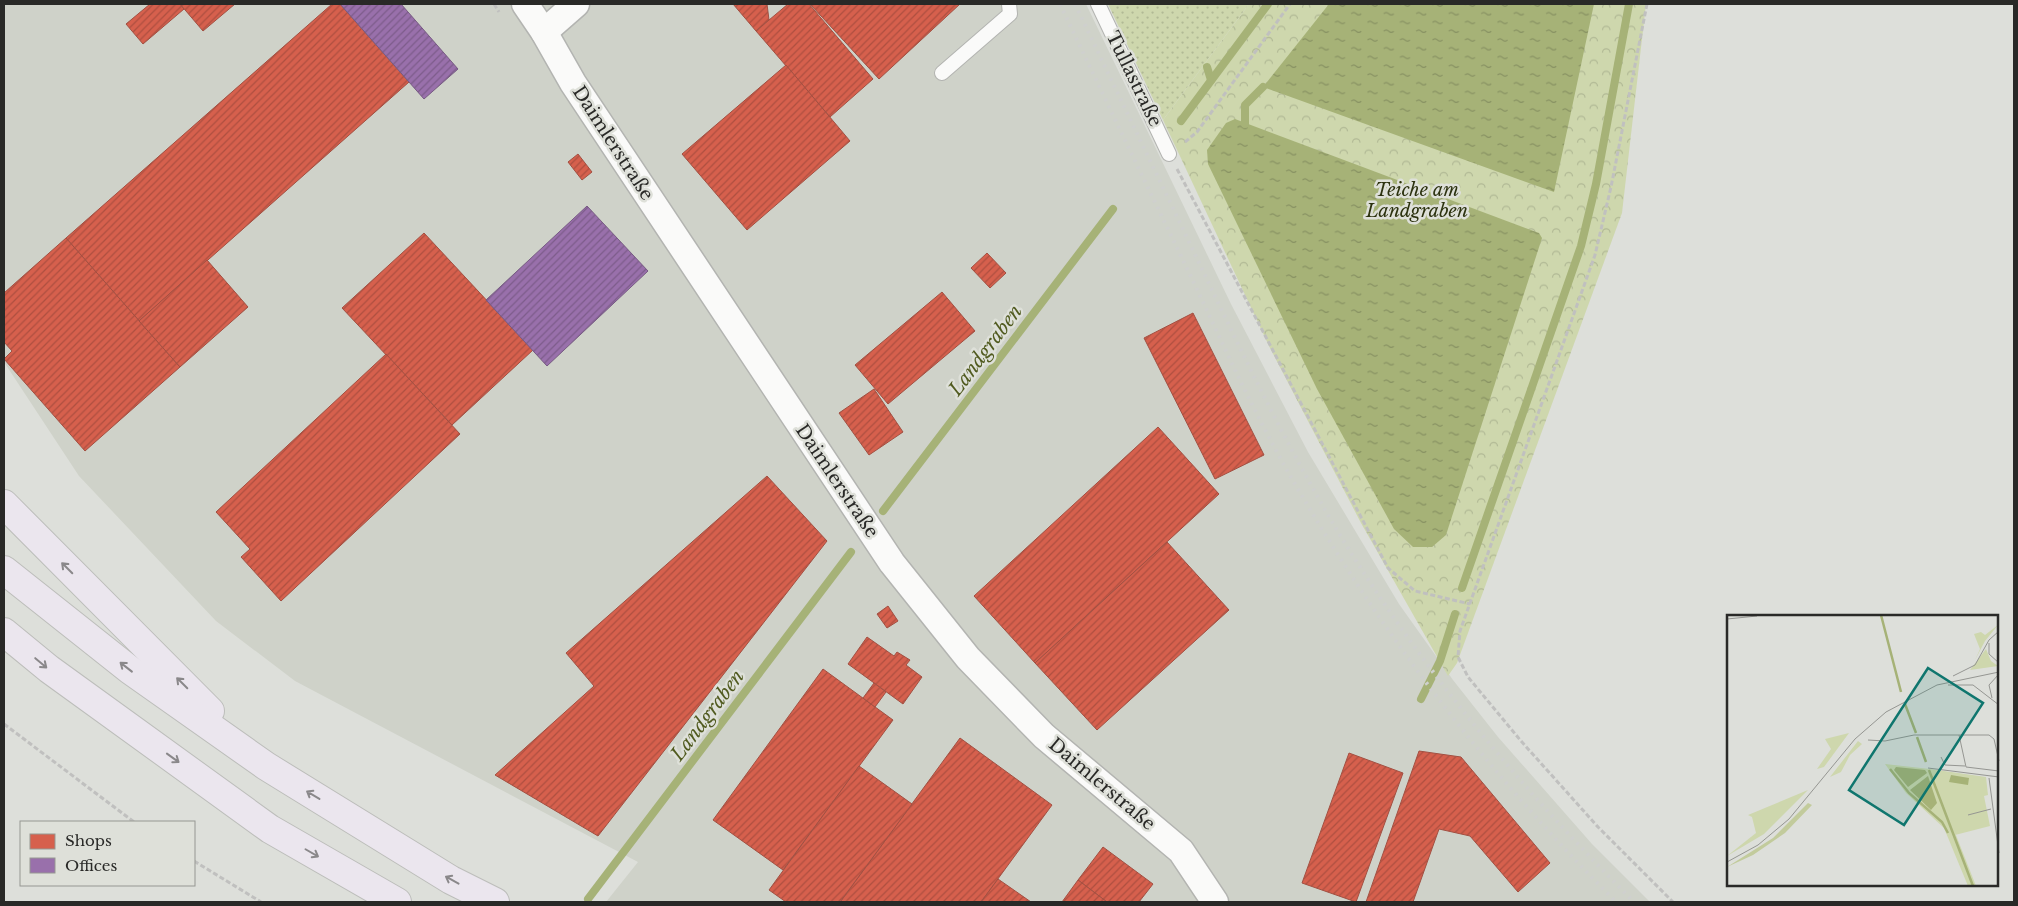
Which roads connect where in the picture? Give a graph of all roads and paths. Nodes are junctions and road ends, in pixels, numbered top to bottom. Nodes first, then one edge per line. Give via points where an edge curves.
1 (525, 4) edge
2 (576, 4) edge
3 (1009, 4) edge
4 (1098, 4) edge
5 (1290, 4) edge
6 (1647, 4) edge
7 (544, 32) junction
8 (942, 73) dead end
9 (1169, 154) junction
10 (4, 504) edge
11 (4, 570) edge
12 (1470, 604) junction
13 (4, 632) edge
14 (4, 724) edge
15 (266, 766) junction
16 (133, 821) edge
17 (195, 862) edge
18 (261, 902) edge
19 (397, 902) edge
20 (495, 902) edge
21 (1215, 902) edge
22 (1673, 902) edge

1 - 7 street, Daimlerstraße
2 - 7 street
3 - 8 lane via 1010,14
4 - 9 lane, Tullastraße
5 - 9 path via 1197,132
6 - 12 path via 1595,255
7 - 21 street, Daimlerstraße via 573,83 892,562 968,658 1044,736 1181,850
9 - 12 path via 1388,568 1415,591
15 -> 10 highway
15 -> 11 highway via 130,670
12 - 22 path via 1460,631 1458,657 1468,677 1592,820
13 -> 19 highway via 49,669 270,828
14 - 16 path
20 -> 15 highway via 451,880
17 - 18 path

